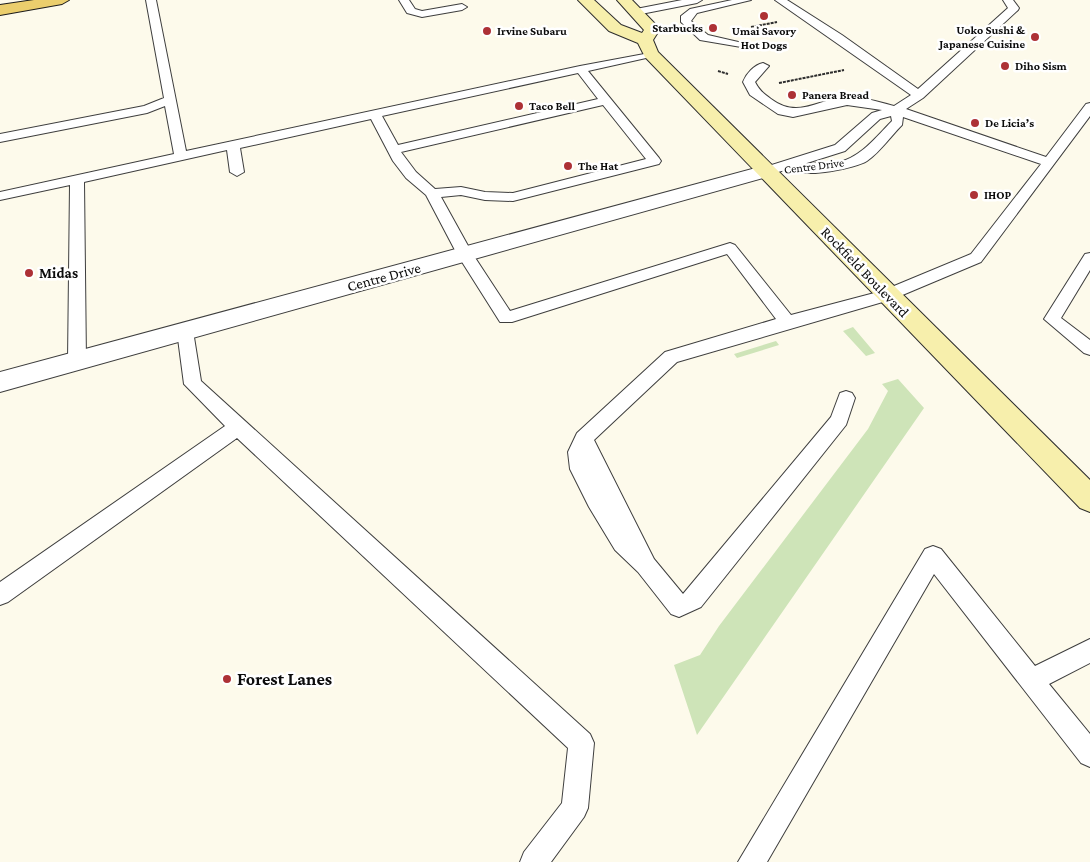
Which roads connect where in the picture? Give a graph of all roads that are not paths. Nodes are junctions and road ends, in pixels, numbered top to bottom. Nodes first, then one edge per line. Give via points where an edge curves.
1 (62, 0) edge
2 (151, 0) edge
3 (404, 0) edge
4 (585, 0) edge
5 (624, 0) edge
6 (697, 0) edge
7 (746, 0) edge
8 (780, 0) edge
9 (1008, 0) edge
10 (462, 7) dead end
11 (0, 10) edge
12 (636, 12) junction
13 (743, 46) dead end
14 (648, 47) junction
15 (763, 66) dead end
16 (580, 69) junction
17 (919, 95) junction
18 (171, 99) junction
19 (606, 101) junction
20 (1090, 107) edge
21 (896, 110) junction
22 (375, 114) junction
23 (0, 138) edge
24 (232, 146) junction
25 (393, 150) junction
26 (181, 157) junction
27 (1048, 162) junction
28 (767, 171) junction
29 (237, 172) dead end
30 (77, 180) junction
31 (432, 193) junction
32 (0, 196) edge
33 (465, 254) junction
34 (1090, 258) edge
35 (886, 294) junction
36 (787, 322) junction
37 (185, 331) junction
38 (1090, 349) edge
39 (77, 361) junction
40 (0, 382) edge
41 (846, 398) dead end
42 (237, 428) junction
43 (1090, 499) edge
44 (0, 595) edge
45 (1090, 651) edge
46 (1031, 680) junction
47 (1090, 754) edge
48 (534, 862) edge
49 (752, 862) edge

1 - 11 main road
2 - 18 lane
3 - 10 lane via 411,11 422,14
4 - 14 main road, Rockfield Boulevard via 615,28
5 - 12 main road
6 - 12 lane
7 - 13 lane via 694,11 685,18 704,38
8 - 17 lane
9 - 17 lane via 1014,8
12 - 14 main road via 652,29
14 - 16 lane
14 - 28 main road, Rockfield Boulevard
15 - 21 lane via 750,82 754,92 778,110 793,113 847,101
16 - 19 lane
16 - 22 lane
17 - 21 lane
18 - 23 lane via 147,108
18 - 26 lane
19 - 25 lane
19 - 31 lane via 654,161 513,197 461,191
20 - 27 lane
21 - 27 lane
21 - 28 lane, Centre Drive via 876,116 840,148
21 - 28 lane, Centre Drive via 898,122 862,158 840,166
22 - 24 lane
22 - 25 lane
24 - 26 lane
24 - 29 lane
25 - 31 lane via 411,175
26 - 30 lane
27 - 35 lane via 976,258
28 - 33 street, Centre Drive
28 - 35 main road, Rockfield Boulevard
30 - 32 lane
30 - 39 lane
31 - 33 lane
33 - 36 lane via 506,318 730,248
33 - 37 street, Centre Drive
34 - 38 lane via 1052,319
35 - 36 lane
35 - 43 main road, Rockfield Boulevard
36 - 41 lane via 671,357 584,438 591,458 636,537 646,565 679,606 693,600 839,420
37 - 39 street, Centre Drive
37 - 42 lane via 193,384
39 - 40 street, Centre Drive
42 - 44 lane
42 - 48 lane via 581,743 575,808
45 - 46 lane
46 - 47 lane
46 - 49 lane via 933,556

